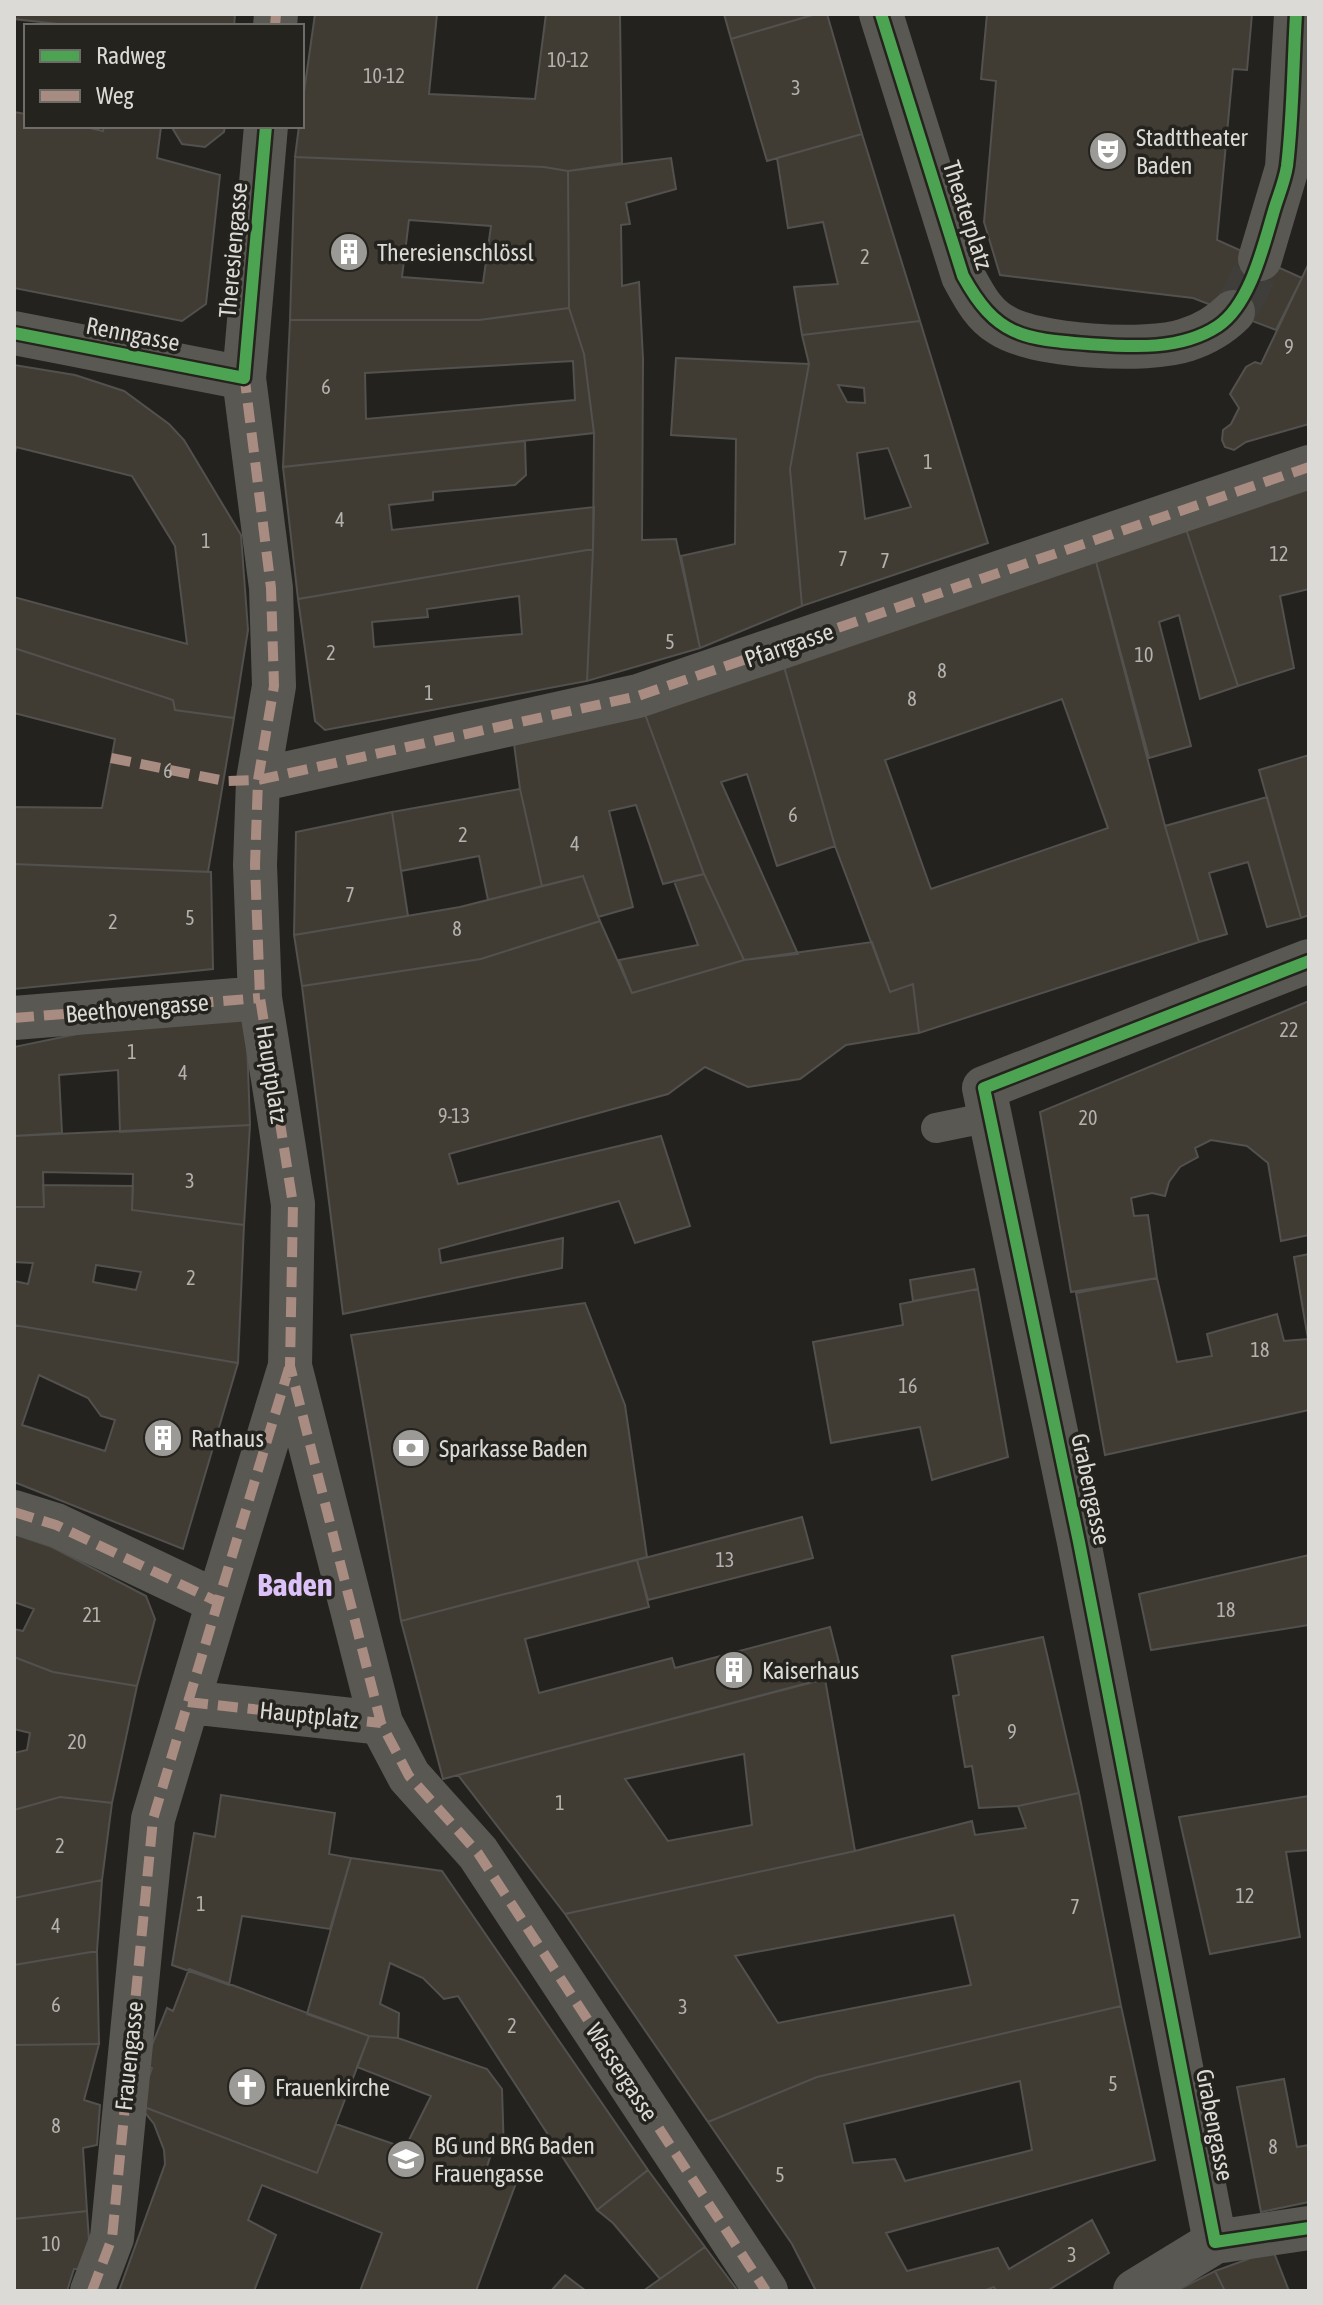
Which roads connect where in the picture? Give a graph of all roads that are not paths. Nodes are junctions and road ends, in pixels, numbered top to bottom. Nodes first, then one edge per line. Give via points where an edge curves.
1 (881, 14) edge
2 (1296, 14) edge
3 (266, 128) edge
4 (1260, 259) tunnel mouth
5 (1233, 312) tunnel mouth
6 (14, 333) edge
7 (244, 378) junction
8 (1309, 467) edge
9 (258, 780) junction
10 (1309, 961) edge
11 (260, 998) junction
12 (14, 1018) edge
13 (990, 1117) junction
14 (936, 1128) dead end
15 (290, 1366) junction
16 (14, 1512) edge
17 (218, 1602) junction
18 (188, 1702) junction
19 (381, 1723) junction
20 (153, 1819) joint
21 (478, 1853) joint
22 (1309, 2228) edge
23 (1215, 2242) junction
24 (92, 2291) edge
25 (766, 2291) edge
26 (1135, 2291) edge

1 - 5 street, Theaterplatz via 963,276 978,303 999,324 1052,341 1159,346 1208,332
2 - 4 street via 1287,168
3 - 7 street, Theresiengasse
6 - 7 street, Renngasse
7 - 9 street, Theresiengasse via 272,616 274,686
8 - 9 street, Pfarrgasse via 638,696
9 - 11 street, Hauptplatz
10 - 13 street, Grabengasse via 984,1088
11 - 12 street, Beethovengasse
11 - 15 street, Hauptplatz via 293,1204
13 - 14 lane
13 - 23 street, Grabengasse
15 - 17 street, Hauptplatz
15 - 19 street, Hauptplatz
16 - 17 street via 56,1525
17 - 18 street, Hauptplatz
18 - 19 street, Hauptplatz
18 - 20 street, Hauptplatz
19 - 21 street, Hauptplatz via 409,1776
20 - 24 street, Frauengasse via 112,2238
21 - 25 street, Wassergasse
22 - 23 street
23 - 26 street

